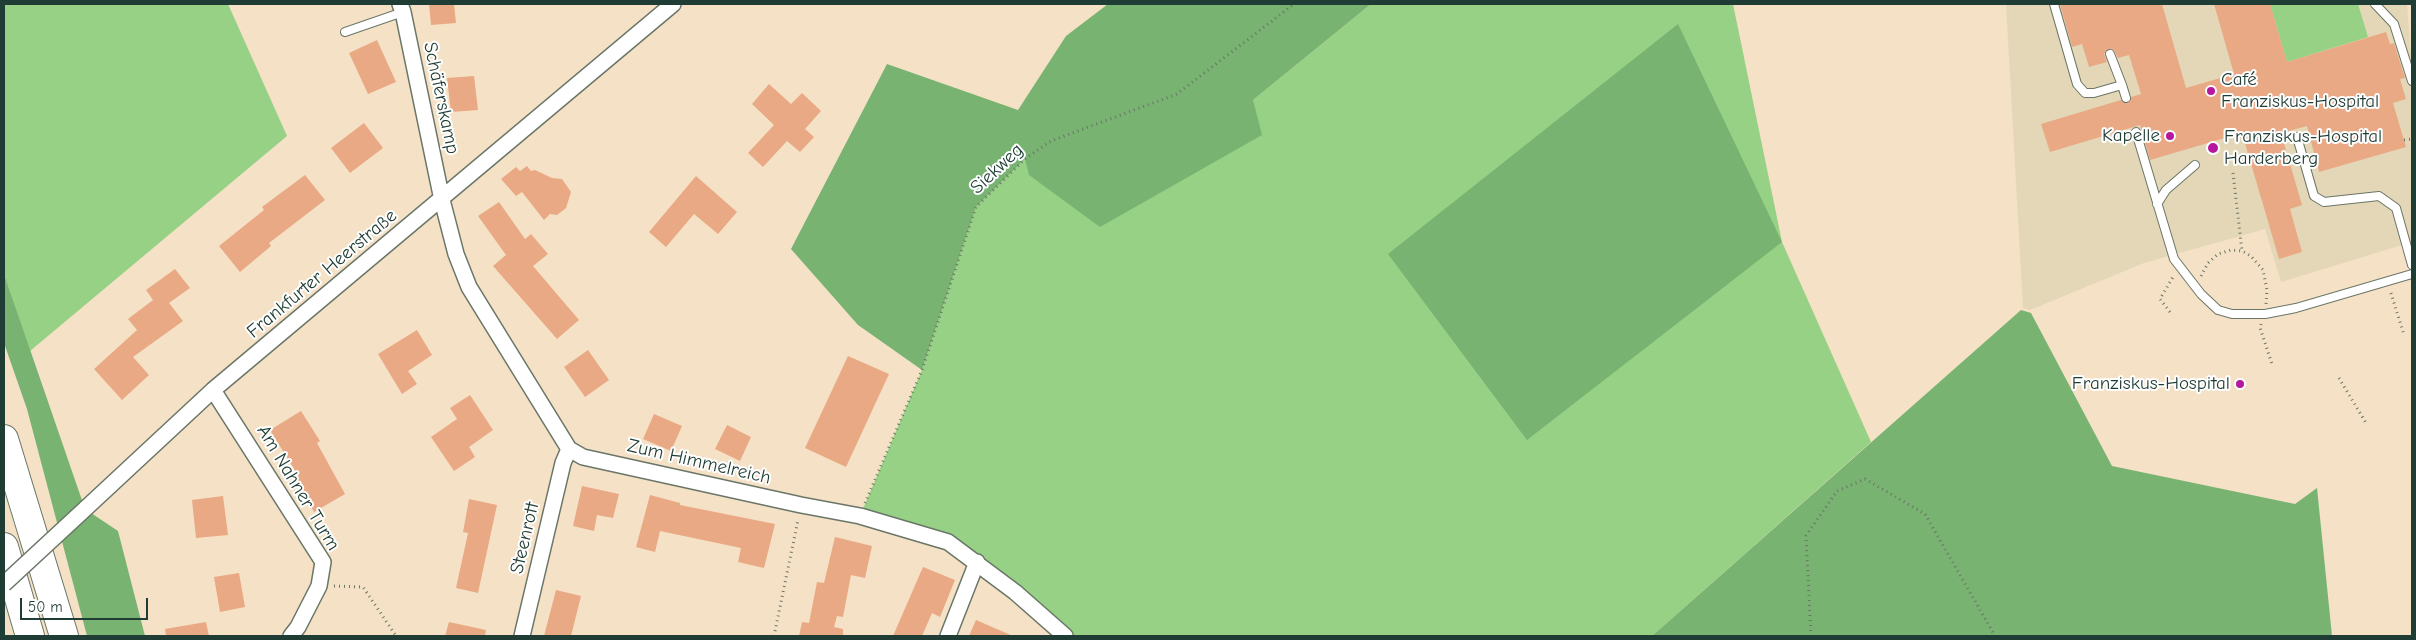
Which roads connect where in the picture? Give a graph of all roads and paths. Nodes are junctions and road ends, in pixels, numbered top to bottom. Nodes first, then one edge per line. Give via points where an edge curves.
1 (673, 4) edge
2 (1294, 4) edge
3 (2054, 4) edge
4 (2375, 4) edge
5 (402, 8) edge
6 (345, 32) dead end
7 (2110, 54) dead end
8 (2412, 81) edge
9 (2122, 85) junction
10 (2126, 98) dead end
11 (2136, 132) dead end
12 (2297, 137) dead end
13 (2412, 139) edge
14 (2404, 140) dead end
15 (2195, 165) dead end
16 (2233, 173) dead end
17 (442, 200) junction
18 (2157, 204) junction
19 (2242, 251) junction
20 (2412, 265) edge
21 (2179, 267) junction
22 (2412, 274) edge
23 (2387, 281) junction
24 (2201, 294) junction
25 (2170, 312) dead end
26 (2265, 314) junction
27 (2404, 335) dead end
28 (2272, 364) dead end
29 (2339, 378) dead end
30 (213, 390) junction
31 (2366, 423) dead end
32 (4, 439) edge
33 (570, 449) junction
34 (801, 505) junction
35 (860, 516) junction
36 (4, 547) edge
37 (978, 562) junction
38 (4, 584) edge
39 (319, 586) junction
40 (30, 636) edge
41 (64, 636) edge
42 (291, 636) edge
43 (396, 636) edge
44 (522, 636) edge
45 (774, 636) edge
46 (948, 636) edge
47 (1065, 636) edge
48 (1811, 636) edge
49 (1994, 636) edge

1 - 17 street, Frankfurter Heerstraße
2 - 35 path, Siekweg via 1177,94 1051,141 1026,158 976,206 922,370
3 - 9 lane via 2077,84 2085,93
4 - 8 lane via 2394,24
5 - 6 lane
5 - 17 street, Schäferskamp
7 - 9 lane
9 - 10 lane
11 - 18 lane
12 - 20 lane via 2314,196 2324,202 2379,196 2396,208
13 - 14 path
15 - 18 lane via 2166,190
16 - 19 path
17 - 30 street, Frankfurter Heerstraße
17 - 33 street via 456,254 469,287
18 - 21 lane
19 - 24 path via 2218,254 2208,262 2202,273
19 - 26 path via 2259,264 2266,279
21 - 24 lane
21 - 25 path via 2160,298
22 - 23 lane
23 - 26 lane
23 - 27 path
24 - 26 lane via 2218,310 2232,314
26 - 28 path via 2260,328
29 - 31 path
30 - 38 street, Frankfurter Heerstraße, bridge
30 - 39 street, Am Nahner Turm via 323,562
32 - 41 highway
33 - 34 street, Zum Himmelreich via 583,457
33 - 44 street, Steenrott via 563,463
34 - 35 street, Zum Himmelreich
34 - 45 path
35 - 37 street, Zum Himmelreich via 948,542
36 - 40 highway
37 - 46 street
37 - 47 street, Zum Himmelreich
39 - 42 street, Am Nahner Turm
39 - 43 path via 363,587
48 - 49 path via 1806,536 1837,491 1865,480 1925,514

